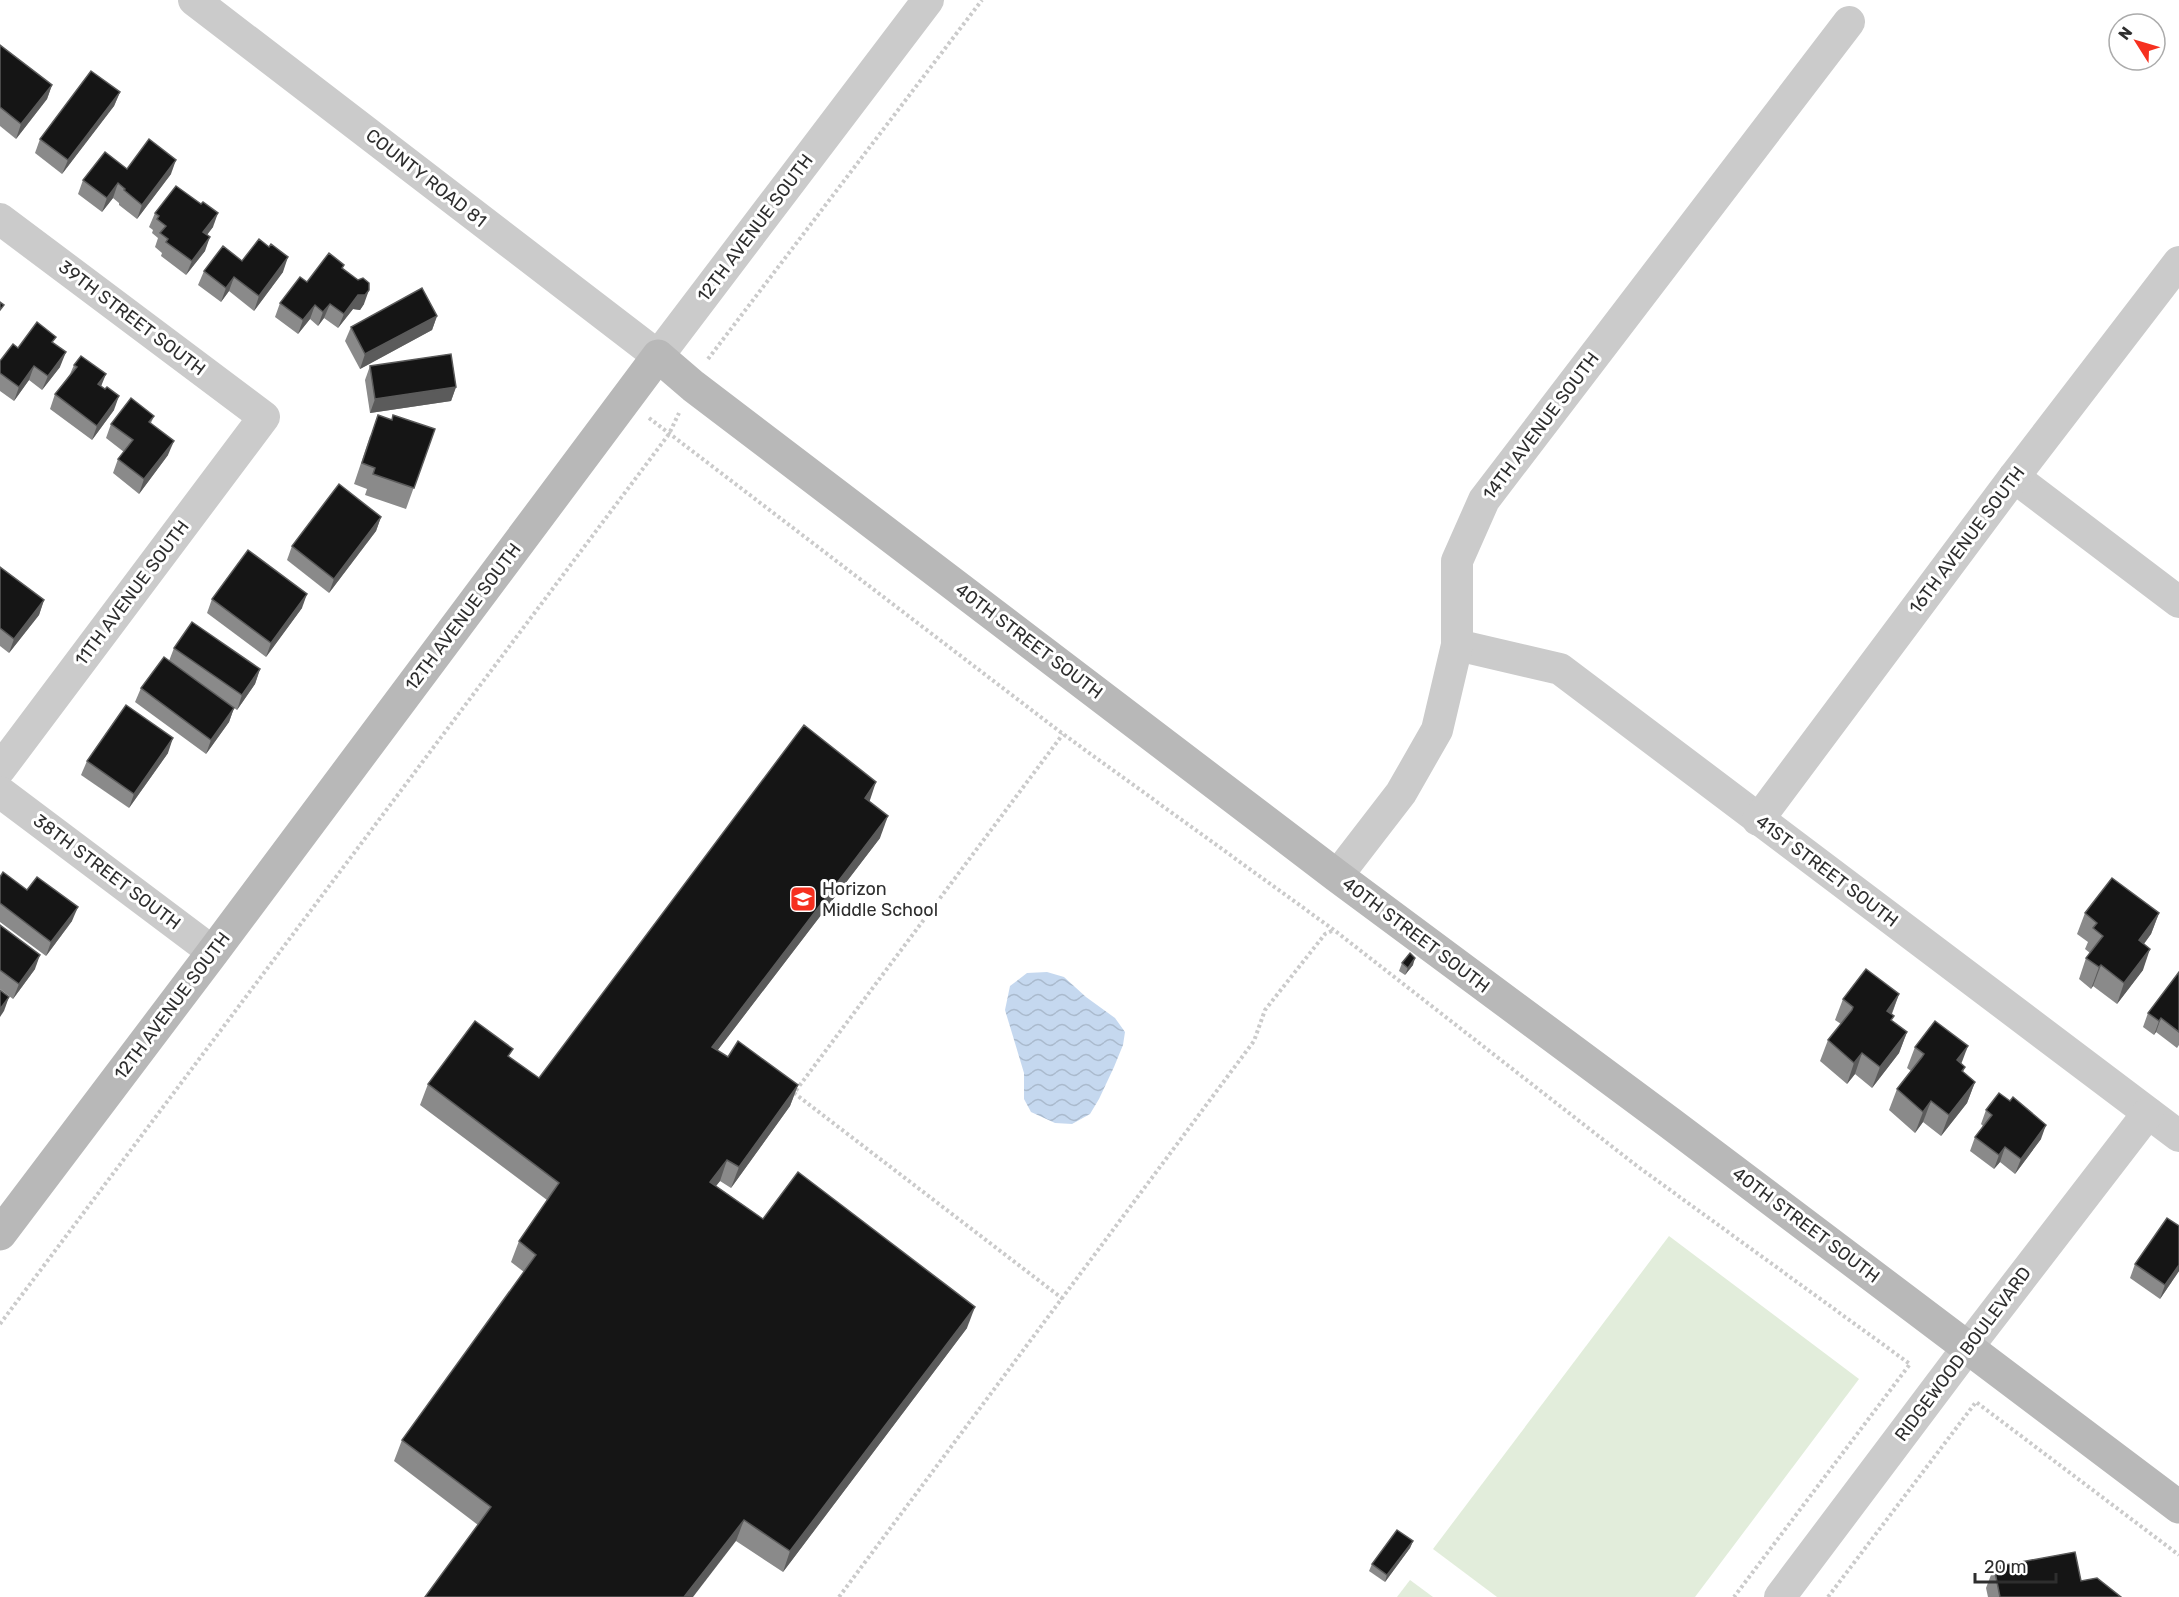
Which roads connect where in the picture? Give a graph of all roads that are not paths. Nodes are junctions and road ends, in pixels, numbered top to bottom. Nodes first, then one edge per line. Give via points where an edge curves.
1 (194, 0) edge
2 (928, 0) edge
3 (1849, 22) dead end
4 (0, 219) edge
5 (2179, 262) edge
6 (658, 356) junction
7 (264, 417) joint
8 (2013, 477) junction
9 (2179, 602) edge
10 (1456, 645) junction
11 (0, 768) edge
12 (0, 792) edge
13 (1758, 820) junction
14 (1337, 876) junction
15 (213, 952) junction
16 (2148, 1113) junction
17 (2179, 1136) edge
18 (0, 1234) edge
19 (1968, 1347) junction
20 (2179, 1507) edge
21 (1780, 1597) edge

1 - 6 street, COUNTY ROAD 81
2 - 6 street, 12TH AVENUE SOUTH
3 - 10 street, 14TH AVENUE SOUTH via 1484,500 1458,561
4 - 7 street, 39TH STREET SOUTH
5 - 8 street, 16TH AVENUE SOUTH
6 - 14 street, 40TH STREET SOUTH
6 - 15 street, 12TH AVENUE SOUTH
7 - 11 street, 11TH AVENUE SOUTH
8 - 9 street
8 - 13 street, 16TH AVENUE SOUTH
10 - 13 street, 41ST STREET SOUTH via 1560,669
10 - 14 street, 14TH AVENUE SOUTH via 1437,730 1401,793
12 - 15 street, 38TH STREET SOUTH
13 - 16 street, 41ST STREET SOUTH
14 - 19 street, 40TH STREET SOUTH
15 - 18 street, 12TH AVENUE SOUTH
16 - 17 street, 41ST STREET SOUTH
16 - 19 street, RIDGEWOOD BOULEVARD
19 - 20 street, 40TH STREET SOUTH
19 - 21 street, RIDGEWOOD BOULEVARD

